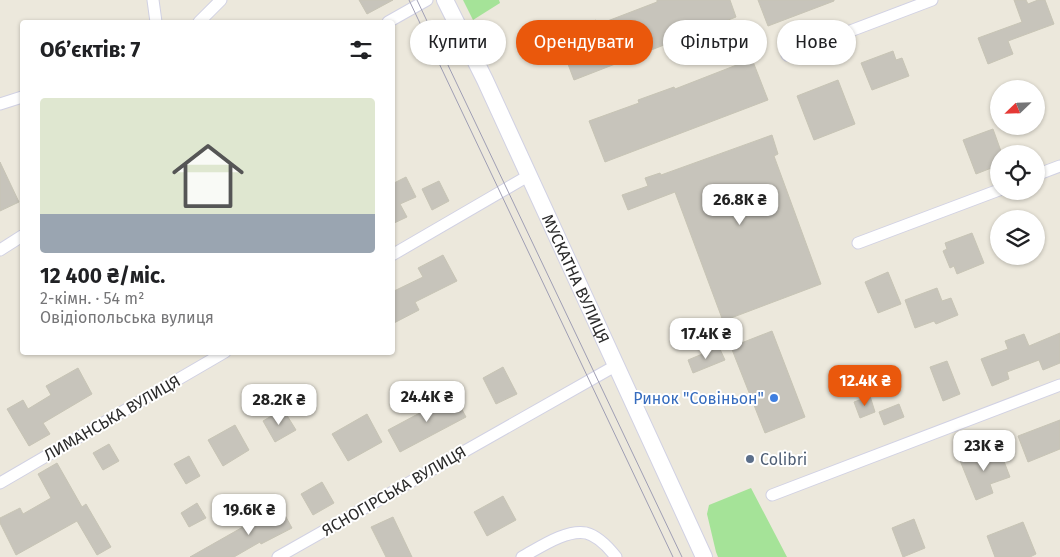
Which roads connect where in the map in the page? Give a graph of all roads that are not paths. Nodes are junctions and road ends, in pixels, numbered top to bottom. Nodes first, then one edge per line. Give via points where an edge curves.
1 (153, 0) edge
2 (220, 0) edge
3 (427, 0) edge
4 (445, 0) edge
5 (932, 0) edge
6 (156, 20) edge
7 (201, 20) edge
8 (392, 20) edge
9 (856, 29) edge
10 (20, 98) edge
11 (0, 104) edge
12 (1060, 166) edge
13 (1045, 172) edge
14 (528, 176) junction
15 (990, 193) edge
16 (20, 237) edge
17 (858, 243) dead end
18 (0, 250) edge
19 (395, 253) edge
20 (220, 355) edge
21 (615, 366) junction
22 (1060, 386) edge
23 (0, 483) edge
24 (772, 495) dead end
25 (278, 557) edge
26 (522, 557) edge
27 (616, 557) edge
28 (704, 557) edge

1 - 6 street
2 - 7 street
3 - 8 street
4 - 14 street, МУСКАТНА ВУЛИЦЯ
5 - 9 street
10 - 11 street
12 - 13 street
14 - 19 street
14 - 21 street, МУСКАТНА ВУЛИЦЯ
15 - 17 street
16 - 18 street
20 - 23 street, ЛИМАНСЬКА ВУЛИЦЯ
21 - 25 street, ЯСНОГІРСЬКА ВУЛИЦЯ
21 - 28 street, МУСКАТНА ВУЛИЦЯ
22 - 24 street
26 - 27 street via 554,539 586,533

